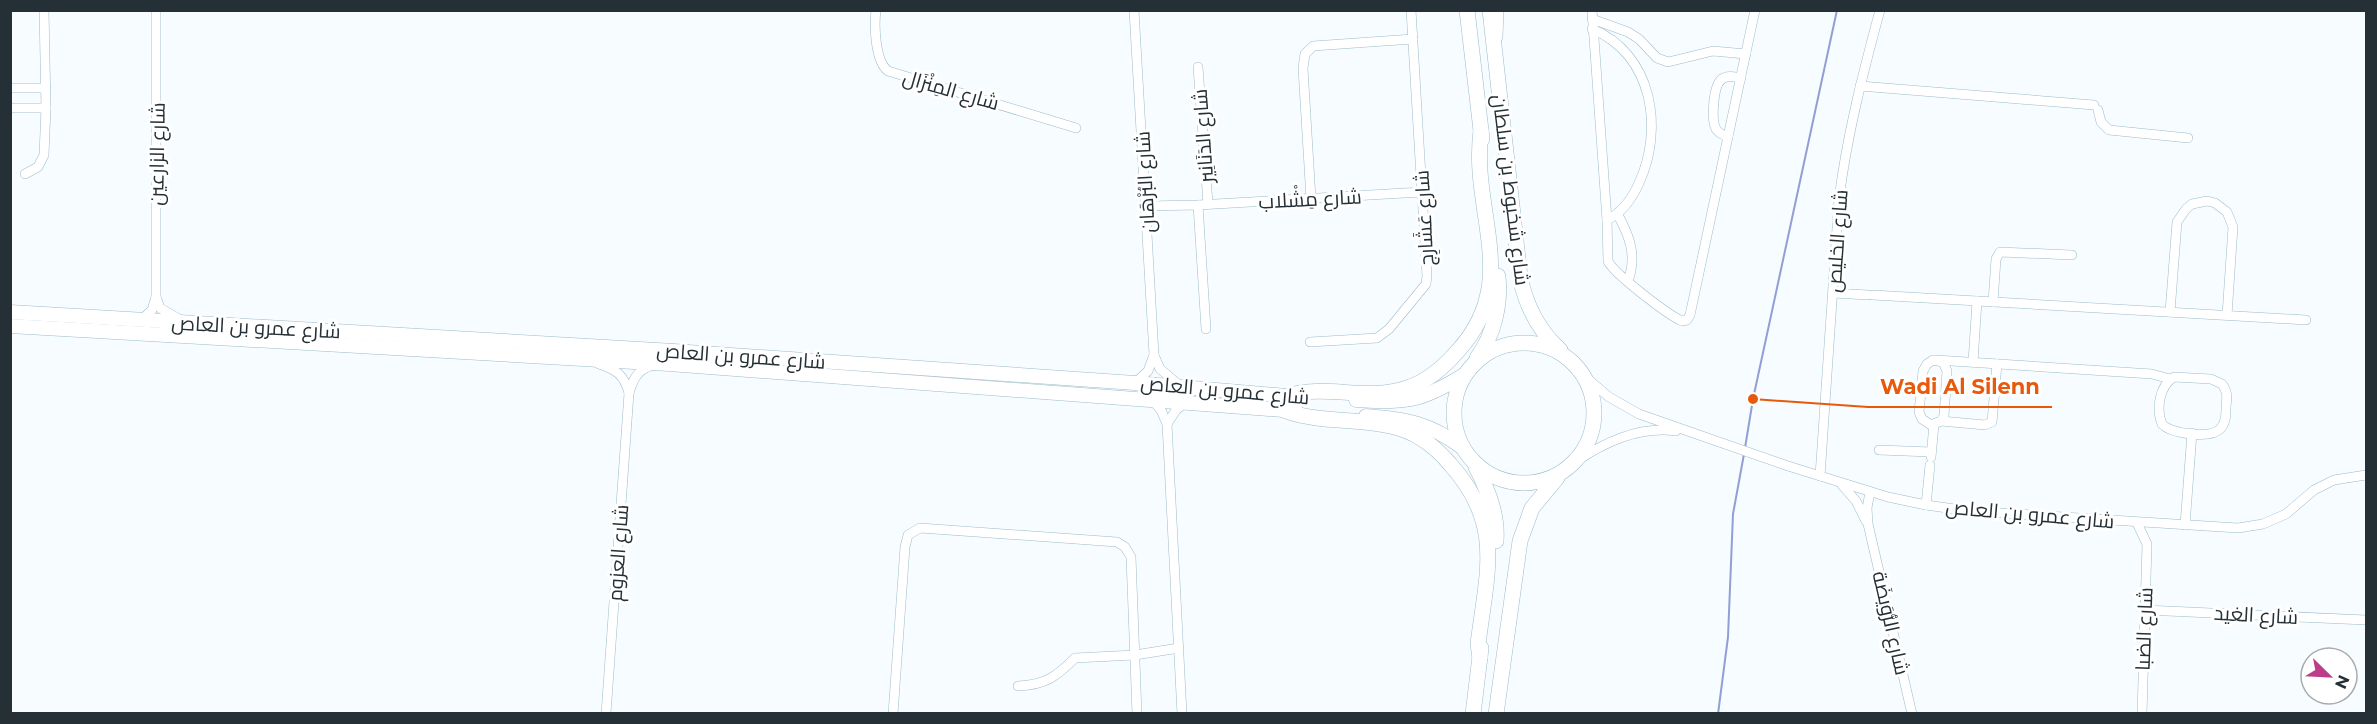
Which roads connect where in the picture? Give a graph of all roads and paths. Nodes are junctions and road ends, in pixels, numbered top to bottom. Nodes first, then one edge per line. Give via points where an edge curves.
1 (44, 10) edge
2 (156, 10) edge
3 (876, 10) edge
4 (1134, 10) edge
5 (1411, 10) edge
6 (1467, 10) edge
7 (1490, 10) edge
8 (1499, 10) edge
9 (1755, 10) edge
10 (1880, 10) edge
11 (1592, 20) edge
12 (1413, 39) junction
13 (1494, 50) junction
14 (1652, 54) junction
15 (1746, 54) junction
16 (1635, 66) junction
17 (1198, 67) dead end
18 (1741, 78) junction
19 (1860, 86) junction
20 (10, 88) edge
21 (46, 88) junction
22 (10, 108) edge
23 (46, 108) junction
24 (1076, 128) dead end
25 (1481, 131) junction
26 (1728, 136) junction
27 (2188, 138) dead end
28 (25, 174) dead end
29 (1422, 192) junction
30 (1311, 199) junction
31 (1203, 205) junction
32 (1146, 206) junction
33 (1618, 215) junction
34 (1607, 220) junction
35 (2072, 255) dead end
36 (1628, 281) junction
37 (1833, 293) junction
38 (156, 297) junction
39 (1977, 301) junction
40 (1993, 302) junction
41 (10, 312) edge
42 (2170, 312) junction
43 (2228, 315) junction
44 (140, 320) junction
45 (2306, 320) dead end
46 (188, 322) junction
47 (10, 326) edge
48 (1206, 329) dead end
49 (1310, 342) dead end
50 (1154, 355) junction
51 (1567, 356) junction
52 (1936, 360) junction
53 (591, 361) junction
54 (1973, 362) junction
55 (669, 364) junction
56 (1997, 364) junction
57 (1469, 369) junction
58 (1583, 375) junction
59 (2170, 379) junction
60 (1135, 383) junction
61 (1184, 387) junction
62 (630, 393) junction
63 (1151, 400) junction
64 (1185, 403) junction
65 (1286, 403) junction
66 (1937, 423) junction
67 (1167, 424) junction
68 (1690, 433) junction
69 (2192, 433) junction
70 (1463, 448) junction
71 (1879, 450) dead end
72 (1930, 458) junction
73 (1474, 465) junction
74 (1569, 467) junction
75 (2367, 475) edge
76 (1820, 476) junction
77 (1840, 483) junction
78 (1870, 492) junction
79 (1926, 505) junction
80 (2137, 523) junction
81 (2160, 524) junction
82 (2185, 525) junction
83 (1869, 532) junction
84 (2146, 544) junction
85 (2145, 610) junction
86 (2367, 620) edge
87 (1179, 648) junction
88 (1135, 655) junction
89 (1480, 658) junction
90 (1018, 686) dead end
91 (606, 714) edge
92 (893, 714) edge
93 (1137, 714) edge
94 (1182, 714) edge
95 (1473, 714) edge
96 (1496, 714) edge
97 (1912, 714) edge
98 (2142, 714) edge

1 - 21 street
2 - 38 street, شارع الزارعين
3 - 24 street, شارع المِنْزَال via 879,58 888,71
4 - 32 street, شارع البُرْهَان
5 - 12 street, شارع عَشَارِج
6 - 25 main road, شارع شخبوط بن سلطان
7 - 13 main road, شارع شخبوط بن سلطان
8 - 13 street
9 - 15 street
10 - 19 street, شارع الخليص
11 - 14 street via 1634,35
11 - 16 street
11 - 34 street
12 - 29 street, شارع عَشَارِج
12 - 30 street via 1313,46 1305,54
13 - 51 main road, شارع شخبوط بن سلطان via 1523,294 1538,325
14 - 15 street via 1668,62 1713,51
14 - 16 street
15 - 18 street
16 - 33 street via 1652,110 1652,142 1637,188
17 - 31 street, شارع الدَنَانِير
18 - 26 street
18 - 26 street via 1725,78 1716,91 1716,128
19 - 27 street via 2096,107 2104,127 2114,131
19 - 37 street, شارع الخليص via 1841,177
20 - 21 street
21 - 23 street
22 - 23 street
23 - 28 street via 42,162
25 - 57 main road, شارع شخبوط بن سلطان via 1499,288 1492,330
25 - 65 main road via 1479,161 1491,272 1487,302 1475,332 1442,368 1402,390 1368,394 1304,392
26 - 36 street via 1689,317 1679,321
29 - 30 street, شارع مِشْلاب
29 - 49 street, شارع عَشَارِج via 1427,276 1422,291 1377,338
30 - 31 street, شارع مِشْلاب
31 - 32 street, شارع مِشْلاب
31 - 48 street
32 - 50 street, شارع البُرْهَان
33 - 34 street
33 - 36 street via 1632,246
34 - 36 street via 1608,261
35 - 40 street via 2000,252
37 - 39 street
37 - 76 street, شارع الخليص
38 - 44 street via 152,310
38 - 46 street via 165,312
39 - 40 street
39 - 54 street
40 - 42 street
41 - 44 main road, شارع عمرو بن العاص
42 - 43 street
42 - 43 street via 2177,222 2192,204 2207,201 2227,212 2233,227
43 - 45 street
44 - 46 main road, شارع عمرو بن العاص
46 - 60 main road, شارع عمرو بن العاص
47 - 53 main road, شارع عمرو بن العاص
50 - 60 street via 1148,371
50 - 61 street via 1165,375
51 - 57 main road via 1548,347 1508,344 1489,352
51 - 58 main road
52 - 54 street
52 - 66 street via 1947,371 1944,416
52 - 66 street via 1924,367 1919,412 1925,422
53 - 55 main road, شارع عمرو بن العاص
53 - 62 street via 619,372
54 - 56 street
55 - 62 street, شارع العزوم via 643,369 634,379
55 - 63 main road, شارع عمرو بن العاص
56 - 59 street via 2152,374
56 - 66 street via 1992,422
57 - 65 main road, شارع عمرو بن العاص via 1435,392 1407,401
57 - 70 main road via 1453,405 1453,422
58 - 68 street, شارع عمرو بن العاص via 1624,406
58 - 74 main road via 1594,411 1589,438
59 - 69 street via 2161,390 2160,422 2171,431
59 - 69 street via 2211,379 2226,390 2225,421 2221,428 2212,434
60 - 61 main road, شارع عمرو بن العاص
61 - 65 main road, شارع عمرو بن العاص
62 - 91 street, شارع العزوم
63 - 64 main road, شارع عمرو بن العاص
63 - 67 street
64 - 65 main road, شارع عمرو بن العاص
64 - 67 street
65 - 70 main road, شارع عمرو بن العاص via 1430,426
65 - 89 main road via 1304,417 1402,429 1436,448 1466,482 1481,510 1488,543
66 - 72 street
67 - 87 street
68 - 74 street, شارع عمرو بن العاص via 1669,430 1629,435
68 - 76 street, شارع عمرو بن العاص
69 - 82 street
70 - 73 main road
71 - 72 street
72 - 79 street
73 - 74 main road via 1490,476 1518,484 1546,481
73 - 89 main road via 1491,502 1497,537
74 - 96 main road via 1541,495 1523,529
75 - 82 street, شارع عمرو بن العاص via 2323,485 2286,514 2263,524 2238,528
76 - 77 street, شارع عمرو بن العاص
77 - 78 street, شارع عمرو بن العاص
77 - 83 street, شارع الرُّوَيضَة via 1856,501
78 - 79 street, شارع عمرو بن العاص
78 - 83 street, شارع الرُّوَيضَة
79 - 80 street, شارع عمرو بن العاص
80 - 81 street, شارع عمرو بن العاص
80 - 84 street, شارع الضبا
81 - 82 street, شارع عمرو بن العاص
81 - 84 street
83 - 97 street, شارع الرُّوَيضَة
84 - 85 street, شارع الضبا
85 - 86 street, شارع الغيد
85 - 98 street, شارع الضبا
87 - 88 street
87 - 94 street
88 - 90 street via 1075,658 1057,676 1031,686
88 - 92 street via 1131,558 1117,542 920,528 908,535 905,547
88 - 93 street
89 - 95 main road

